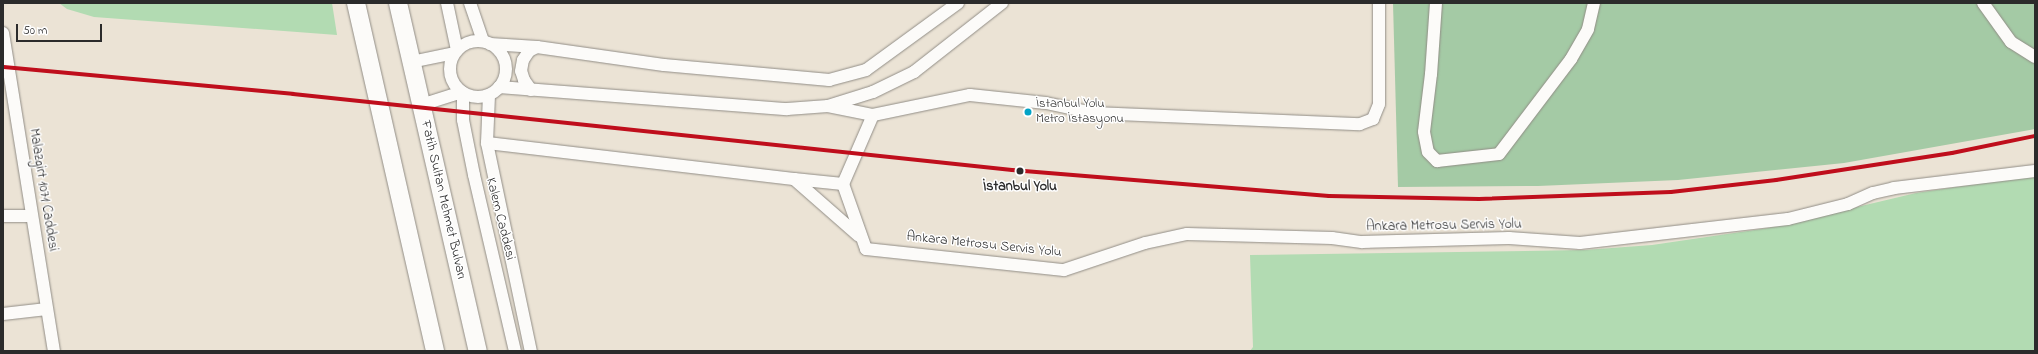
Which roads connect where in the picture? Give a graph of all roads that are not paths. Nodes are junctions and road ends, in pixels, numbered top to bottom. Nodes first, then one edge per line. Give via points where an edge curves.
1 (356, 3) edge
2 (398, 3) edge
3 (447, 3) edge
4 (470, 3) edge
5 (958, 3) edge
6 (1002, 3) edge
7 (1379, 3) edge
8 (1436, 3) edge
9 (1594, 3) edge
10 (1983, 3) edge
11 (3, 33) edge
12 (487, 42) junction
13 (537, 47) junction
14 (456, 51) junction
15 (2035, 57) edge
16 (411, 62) junction
17 (499, 87) junction
18 (532, 90) junction
19 (463, 93) junction
20 (489, 95) junction
21 (421, 105) junction
22 (828, 106) junction
23 (9, 107) edge
24 (873, 115) junction
25 (487, 143) junction
26 (2035, 171) edge
27 (794, 179) junction
28 (843, 184) junction
29 (3, 216) edge
30 (32, 216) junction
31 (860, 237) junction
32 (47, 309) junction
33 (3, 314) edge
34 (54, 351) edge
35 (435, 351) edge
36 (478, 351) edge
37 (515, 351) edge
38 (531, 351) edge

1 - 35 highway
2 - 16 highway, Fatih Sultan Mehmet Bulvarı
3 - 14 street
4 - 12 street
5 - 13 street via 866,70 829,80 664,65
6 - 22 street via 914,72 873,92
7 - 24 street via 1379,104 1373,119 1360,124 1094,113 1046,103 970,95
8 - 9 street via 1432,74 1424,132 1428,152 1437,161 1499,154 1571,59 1588,29
10 - 15 street via 2011,42
11 - 23 street, Malazgirt 1071 Caddesi
12 - 13 street
12 - 14 street via 466,43
12 - 17 street via 502,55 505,63 504,80
13 - 18 street via 529,51 523,60 524,80
14 - 16 street
14 - 19 street via 451,60 450,76
16 - 21 highway, Fatih Sultan Mehmet Bulvarı
17 - 18 street
17 - 20 street
18 - 22 street via 787,109
19 - 20 street via 473,97
19 - 21 street
19 - 37 street, Kalem Caddesi via 463,120 474,175
20 - 25 street, Kalem Caddesi
21 - 36 highway, Fatih Sultan Mehmet Bulvarı
22 - 24 street
23 - 30 street, Malazgirt 1071 Caddesi
24 - 28 street
25 - 27 street
25 - 38 street, Kalem Caddesi
26 - 31 street, Ankara Metrosu Servis Yolu via 1894,188 1873,193 1848,204 1788,219 1580,243 1509,238 1362,242 1332,238 1187,234 1145,243 1064,270 866,249
27 - 28 street
27 - 31 street
28 - 31 street
29 - 30 street
30 - 32 street, Malazgirt 1071 Caddesi
32 - 33 street
32 - 34 street, Malazgirt 1071 Caddesi

